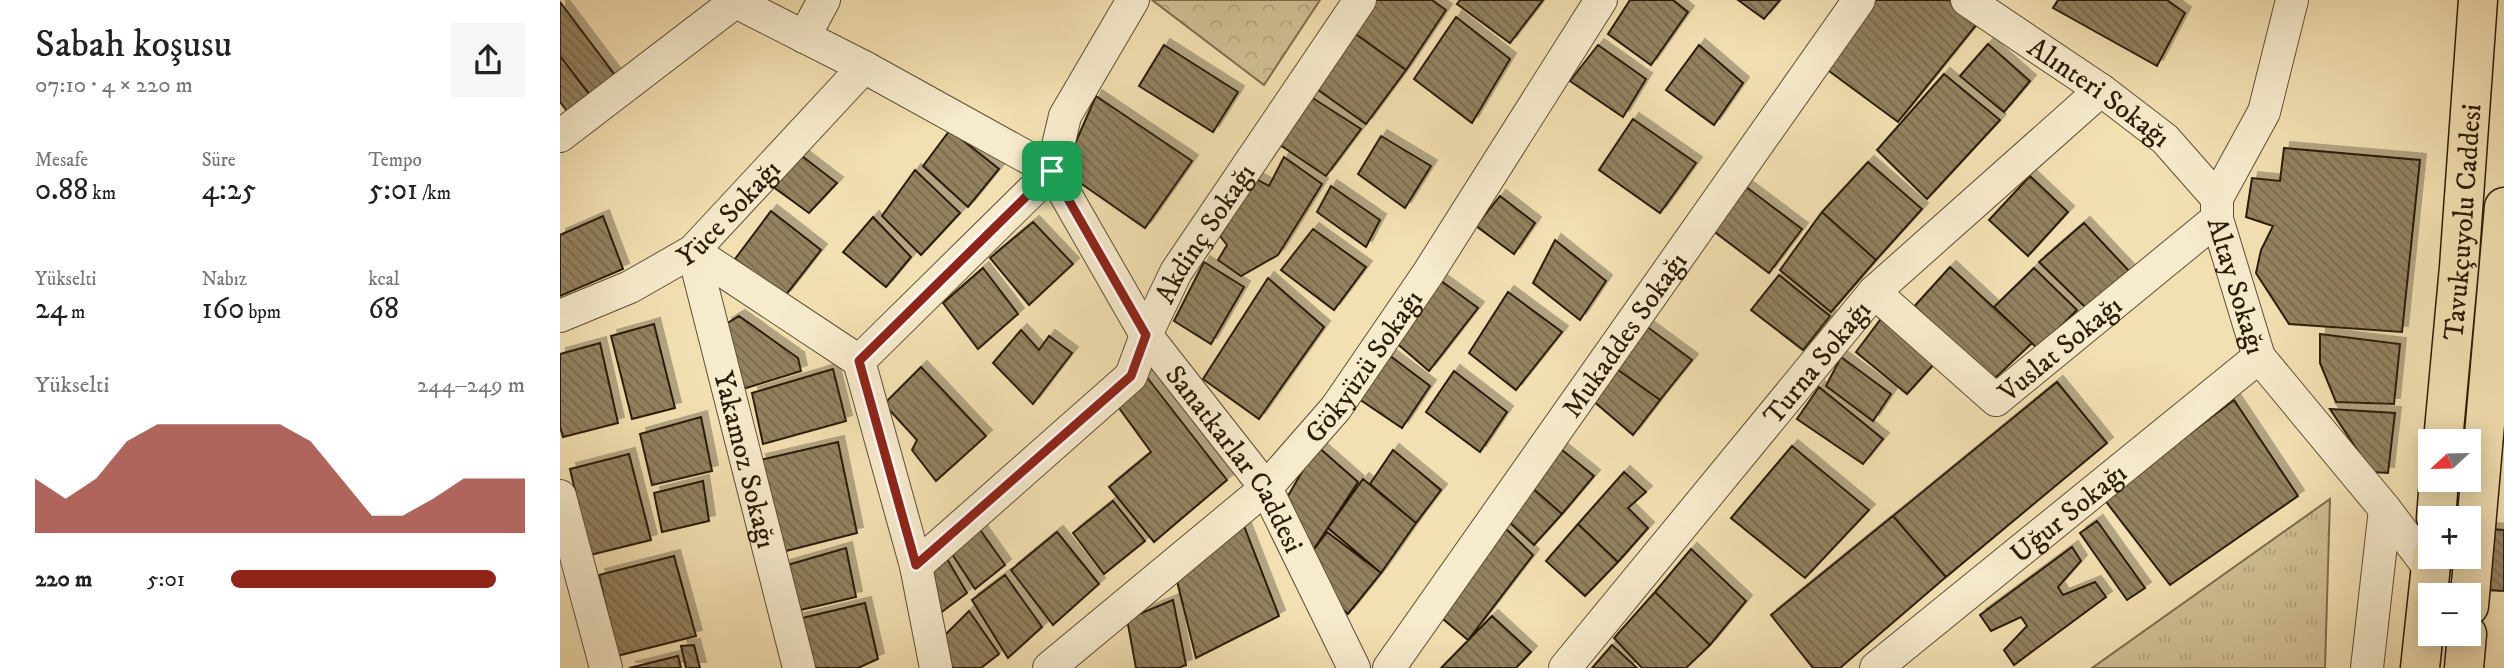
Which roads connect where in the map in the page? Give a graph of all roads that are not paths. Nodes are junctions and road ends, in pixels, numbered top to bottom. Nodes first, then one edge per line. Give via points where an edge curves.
1 (824, 0) edge
2 (1360, 0) edge
3 (1601, 0) edge
4 (1859, 0) edge
5 (1967, 0) edge
6 (2292, 0) edge
7 (2478, 0) edge
8 (734, 1) edge
9 (1128, 2) edge
10 (804, 37) junction
11 (864, 67) junction
12 (2101, 90) junction
13 (560, 136) edge
14 (1052, 171) junction
15 (2504, 206) edge
16 (2217, 209) junction
17 (693, 251) junction
18 (1874, 292) junction
19 (560, 316) edge
20 (1146, 335) junction
21 (2259, 357) junction
22 (859, 361) junction
23 (2444, 429) edge
24 (1266, 488) junction
25 (560, 496) edge
26 (2385, 509) junction
27 (2418, 548) edge
28 (916, 565) junction
29 (2430, 569) edge
30 (2471, 583) edge
31 (2466, 646) edge
32 (607, 668) edge
33 (799, 668) edge
34 (936, 668) edge
35 (1049, 668) edge
36 (1354, 668) edge
37 (1389, 668) edge
38 (1565, 668) edge
39 (1876, 668) edge
40 (2367, 668) edge
41 (2420, 668) edge
42 (2464, 668) edge

1 - 10 street
2 - 20 street, Akdinç Sokağı via 1175,272
3 - 24 street, Gökyüzü Sokağı via 1429,272 1336,408
4 - 37 street, Mukaddes Sokağı
5 - 12 street, Alınteri Sokağı
6 - 16 street, Altay Sokağı via 2264,112
7 - 23 main road, Tavukçuyolu Caddesi
8 - 10 street
8 - 13 street
9 - 14 street via 1065,116
10 - 11 street
11 - 14 street
11 - 17 street, Yüce Sokağı
12 - 16 street, Alınteri Sokağı via 2165,139
12 - 18 street, Turna Sokağı
14 - 20 street, Sanatkarlar Caddesi
14 - 22 street
15 - 30 main road, Tavukçuyolu Caddesi
16 - 18 street, Vuslat Sokağı via 1996,400
16 - 21 street, Altay Sokağı
17 - 19 street, Yüce Sokağı via 630,287
17 - 22 street
17 - 33 street, Yakamoz Sokağı
18 - 38 street, Turna Sokağı
20 - 24 street, Sanatkarlar Caddesi
20 - 28 street, Akdinç Sokağı via 1131,376
21 - 26 street, Altay Sokağı
21 - 39 street, Uğur Sokağı
22 - 28 street
24 - 35 street, Gökyüzü Sokağı
24 - 36 street, Sanatkarlar Caddesi
25 - 32 street
26 - 27 street, Altay Sokağı
26 - 40 street
28 - 34 street
29 - 41 main road
31 - 42 main road

